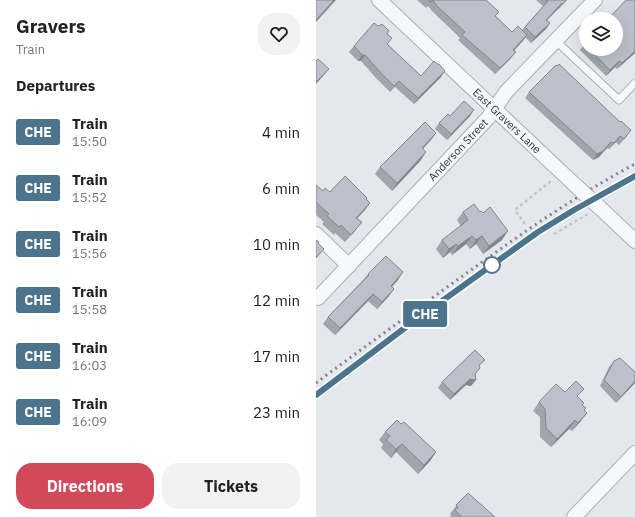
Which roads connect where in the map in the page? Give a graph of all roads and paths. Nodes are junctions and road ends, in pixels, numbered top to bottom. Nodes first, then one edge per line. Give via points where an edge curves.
1 (379, 0) edge
2 (595, 0) edge
3 (556, 41) junction
4 (635, 83) edge
5 (494, 109) junction
6 (552, 181) dead end
7 (594, 211) junction
8 (525, 224) dead end
9 (316, 234) edge
10 (554, 234) dead end
11 (635, 241) edge
12 (349, 266) junction
13 (318, 298) dead end
14 (635, 453) edge
15 (574, 517) edge

1 - 5 street, East Gravers Lane
2 - 3 street, Anderson Street
3 - 4 lane via 619,100
3 - 5 street, Anderson Street via 506,92
5 - 7 street, East Gravers Lane, bridge via 575,185
5 - 12 street, Anderson Street
6 - 8 path via 515,210
7 - 10 path
7 - 11 street, East Gravers Lane
9 - 12 street
12 - 13 street, Anderson Street
14 - 15 street

